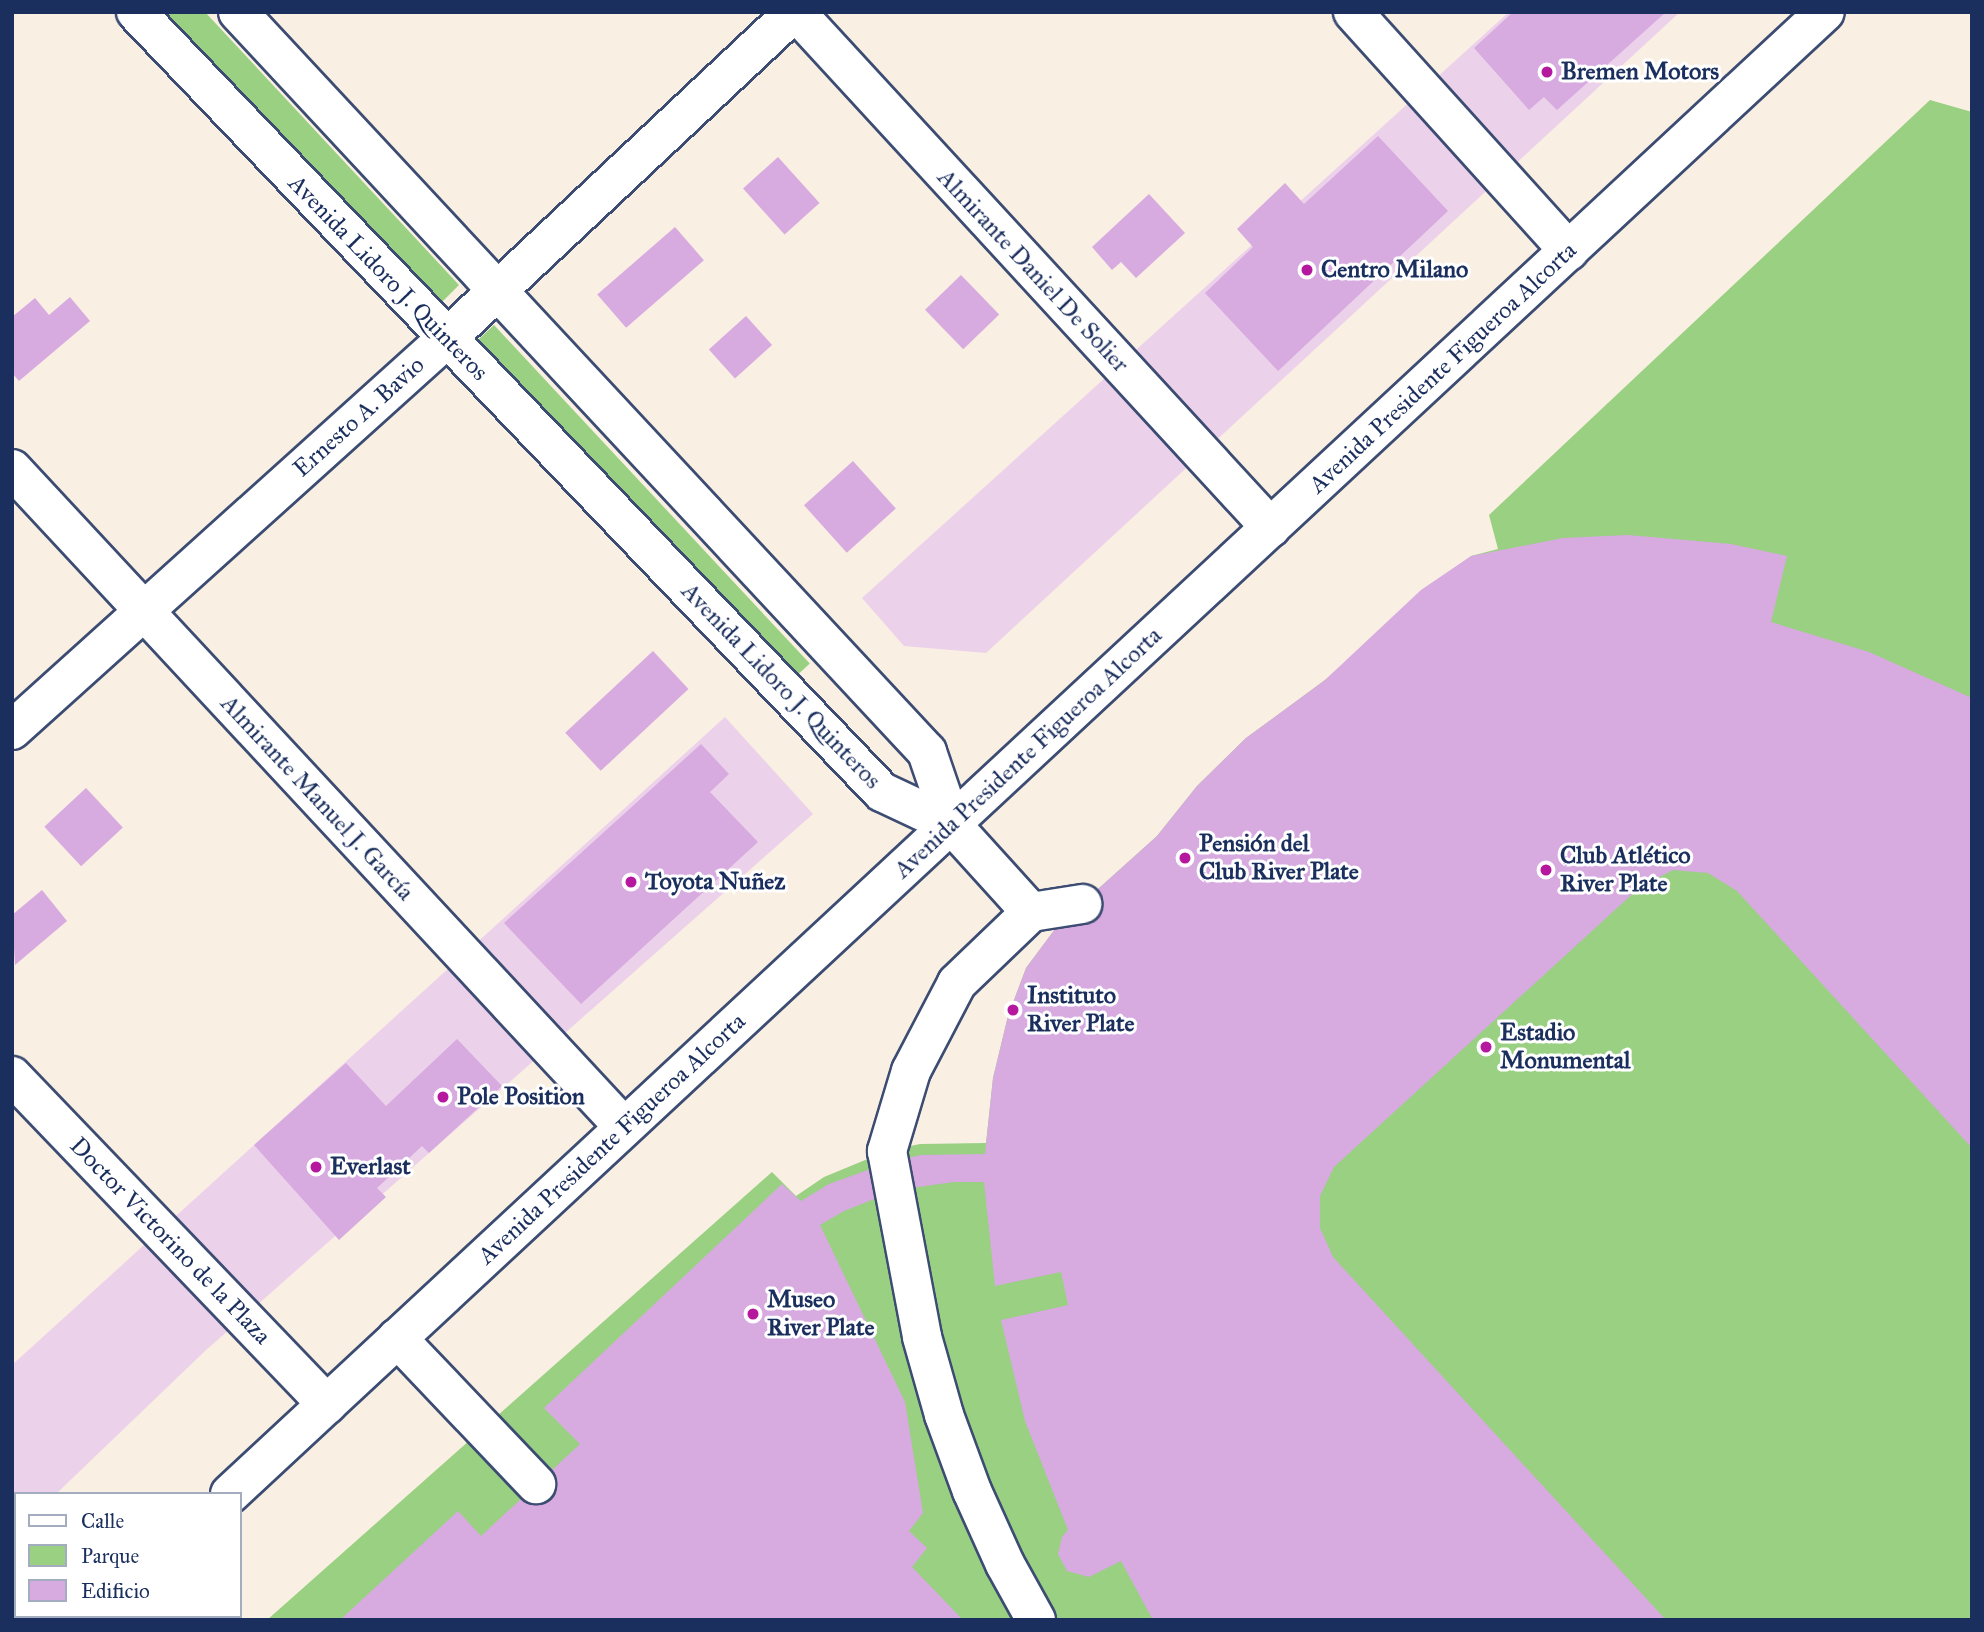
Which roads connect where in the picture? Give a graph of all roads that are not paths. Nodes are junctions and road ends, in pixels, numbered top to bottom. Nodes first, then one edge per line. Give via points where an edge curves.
1 (136, 12) edge
2 (238, 12) edge
3 (795, 12) edge
4 (1353, 12) edge
5 (1825, 12) edge
6 (1569, 251) junction
7 (497, 292) junction
8 (446, 339) junction
9 (12, 469) edge
10 (1271, 528) junction
11 (144, 611) junction
12 (12, 730) edge
13 (952, 825) junction
14 (1082, 904) dead end
15 (1031, 912) junction
16 (12, 1076) edge
17 (623, 1126) junction
18 (397, 1338) junction
19 (327, 1405) junction
20 (536, 1484) dead end
21 (232, 1492) edge
22 (1035, 1620) edge

1 - 8 street, Avenida Lidoro J. Quinteros
2 - 7 street
3 - 7 street, Ernesto A. Bavio
3 - 10 street, Almirante Daniel De Solier
4 - 6 street
5 - 6 street, Avenida Presidente Figueroa Alcorta
6 - 10 street, Avenida Presidente Figueroa Alcorta
7 - 8 street, Ernesto A. Bavio
7 - 13 street via 927,752
8 - 11 street, Ernesto A. Bavio
8 - 13 street, Avenida Lidoro J. Quinteros via 882,792
9 - 11 street, Almirante Manuel J. García
10 - 13 street, Avenida Presidente Figueroa Alcorta
11 - 12 street, Ernesto A. Bavio
11 - 17 street, Almirante Manuel J. García
13 - 15 street
13 - 17 street, Avenida Presidente Figueroa Alcorta
14 - 15 street
15 - 22 street via 957,983 911,1071 887,1151 922,1337 944,1415 972,1490
16 - 19 street, Doctor Victorino de la Plaza
17 - 18 street, Avenida Presidente Figueroa Alcorta
18 - 19 street, Avenida Presidente Figueroa Alcorta
18 - 20 street
19 - 21 street, Avenida Presidente Figueroa Alcorta

